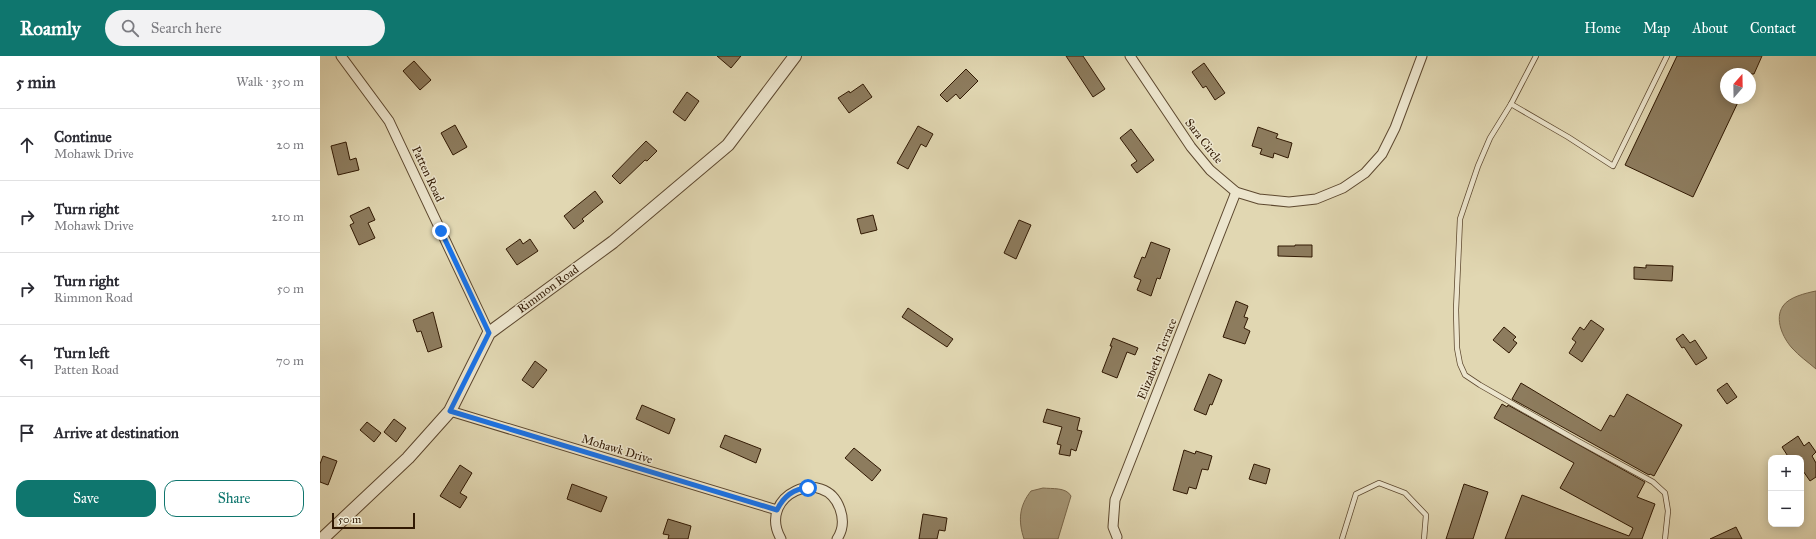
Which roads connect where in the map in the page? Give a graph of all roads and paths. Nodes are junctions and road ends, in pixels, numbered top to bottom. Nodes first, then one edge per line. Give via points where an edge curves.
1 (341, 56) edge
2 (795, 56) edge
3 (1130, 56) edge
4 (1422, 56) edge
5 (1536, 56) edge
6 (1667, 56) edge
7 (1511, 104) junction
8 (1236, 192) junction
9 (489, 333) junction
10 (450, 411) junction
11 (777, 510) junction
12 (1117, 537) dead end
13 (322, 539) edge
14 (781, 539) edge
15 (837, 539) edge
16 (1342, 539) edge
17 (1424, 539) edge
18 (1665, 539) edge

1 - 9 street, Patten Road via 389,121
2 - 9 street, Rimmon Road via 728,145 613,242
3 - 8 street, Sara Circle via 1191,146 1210,170
4 - 8 street, Sara Circle via 1395,128 1382,154 1365,173 1343,188 1316,199 1289,202 1259,199
5 - 7 lane
6 - 7 lane via 1614,166
7 - 18 lane via 1490,138 1460,219 1456,310 1460,364 1465,375 1480,385 1653,482 1665,493 1668,511
8 - 12 street, Elizabeth Terrace via 1115,500 1113,527
9 - 10 street, Rimmon Road
10 - 11 street, Mohawk Drive
10 - 13 street, Rimmon Road via 408,458
11 - 14 street via 776,525
11 - 15 street via 782,500 794,491 808,488 823,490 835,500 841,513 842,528
16 - 17 lane via 1356,494 1379,483 1405,493 1426,515

